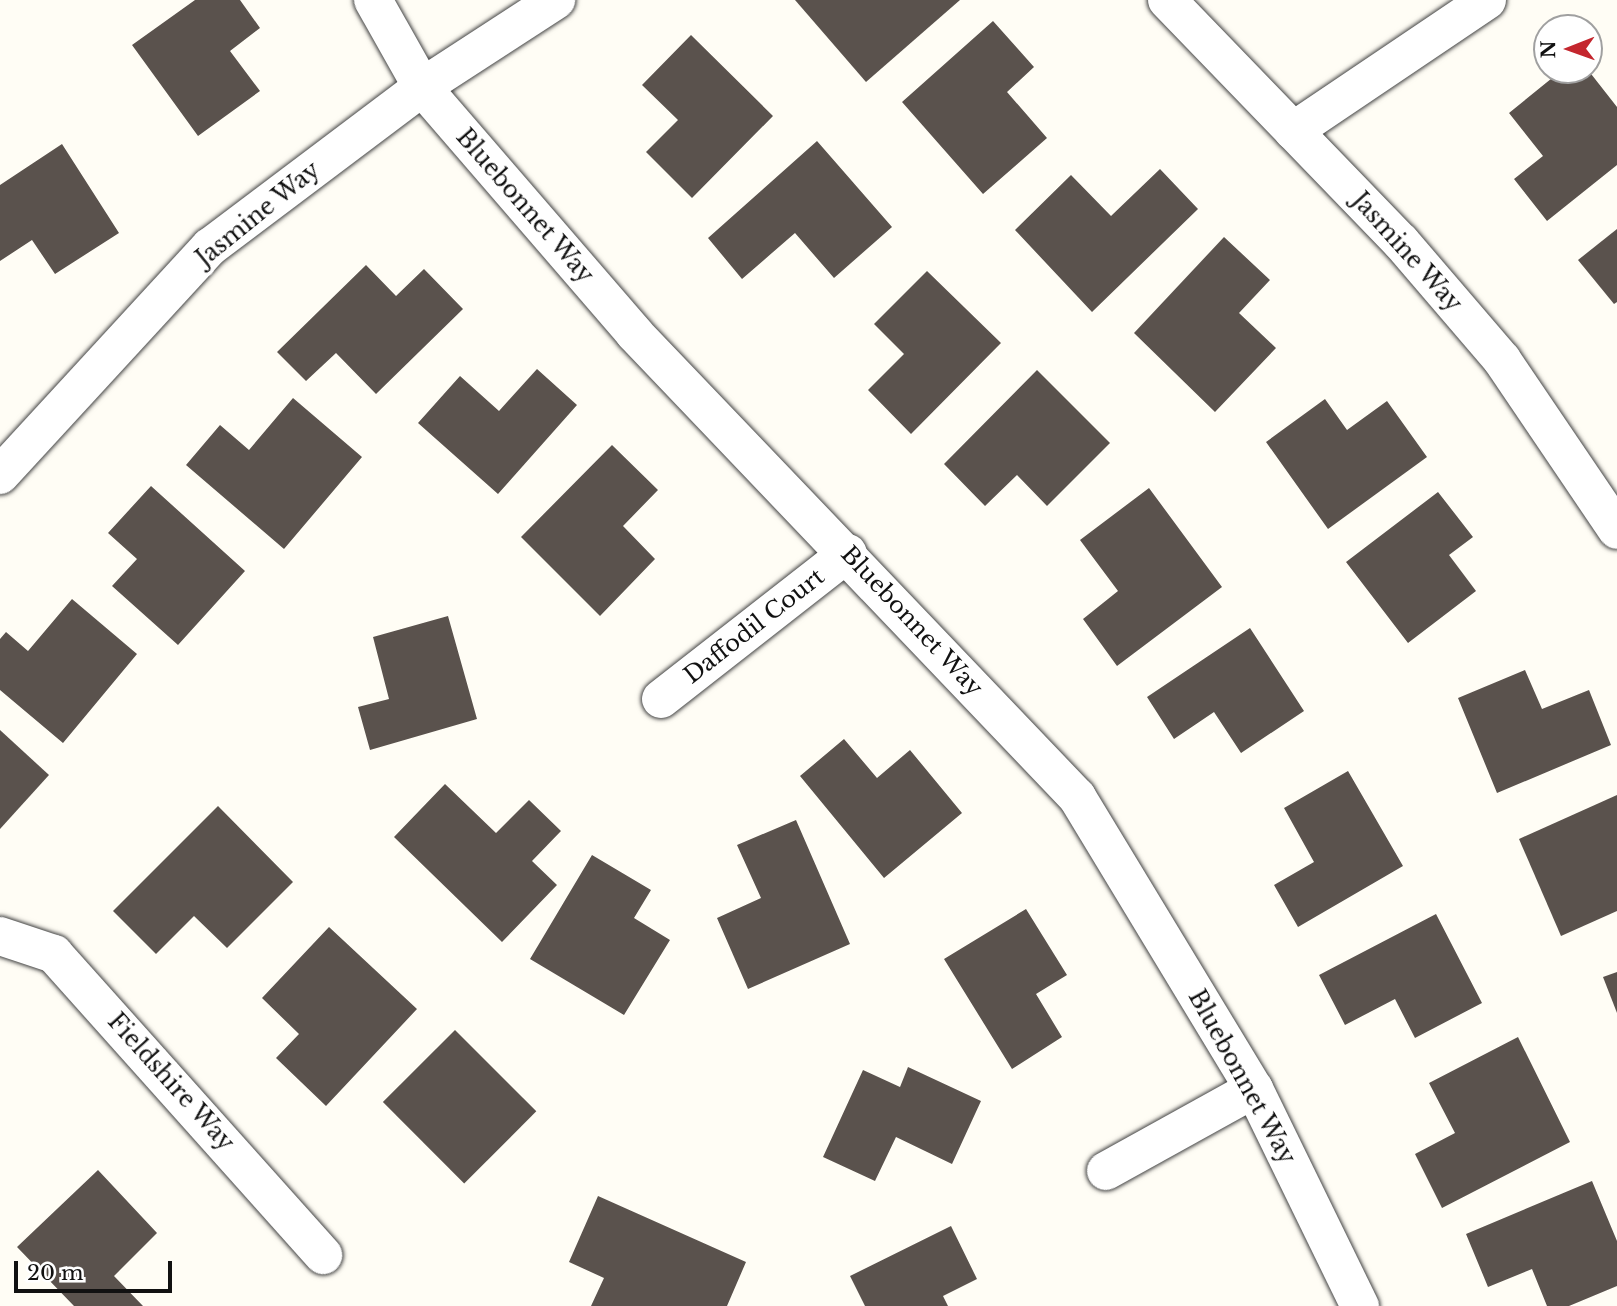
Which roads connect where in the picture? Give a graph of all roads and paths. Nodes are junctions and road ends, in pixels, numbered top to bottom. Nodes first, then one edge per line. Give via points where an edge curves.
1 (373, 0) edge
2 (556, 0) edge
3 (1167, 0) edge
4 (1486, 0) edge
5 (422, 86) junction
6 (1293, 131) junction
7 (0, 475) edge
8 (1617, 530) edge
9 (848, 553) junction
10 (661, 699) dead end
11 (0, 936) edge
12 (1254, 1089) junction
13 (1106, 1171) dead end
14 (323, 1255) dead end
15 (1360, 1306) edge

1 - 5 street, Bluebonnet Way
2 - 5 street, Jasmine Way
3 - 6 street, Jasmine Way
4 - 6 street
5 - 7 street, Jasmine Way via 210,247
5 - 9 street, Bluebonnet Way via 634,333
6 - 8 street, Jasmine Way via 1401,242 1502,360
9 - 10 street, Daffodil Court
9 - 12 street, Bluebonnet Way via 1077,796
11 - 14 street, Fieldshire Way via 54,954
12 - 13 street
12 - 15 street, Bluebonnet Way

